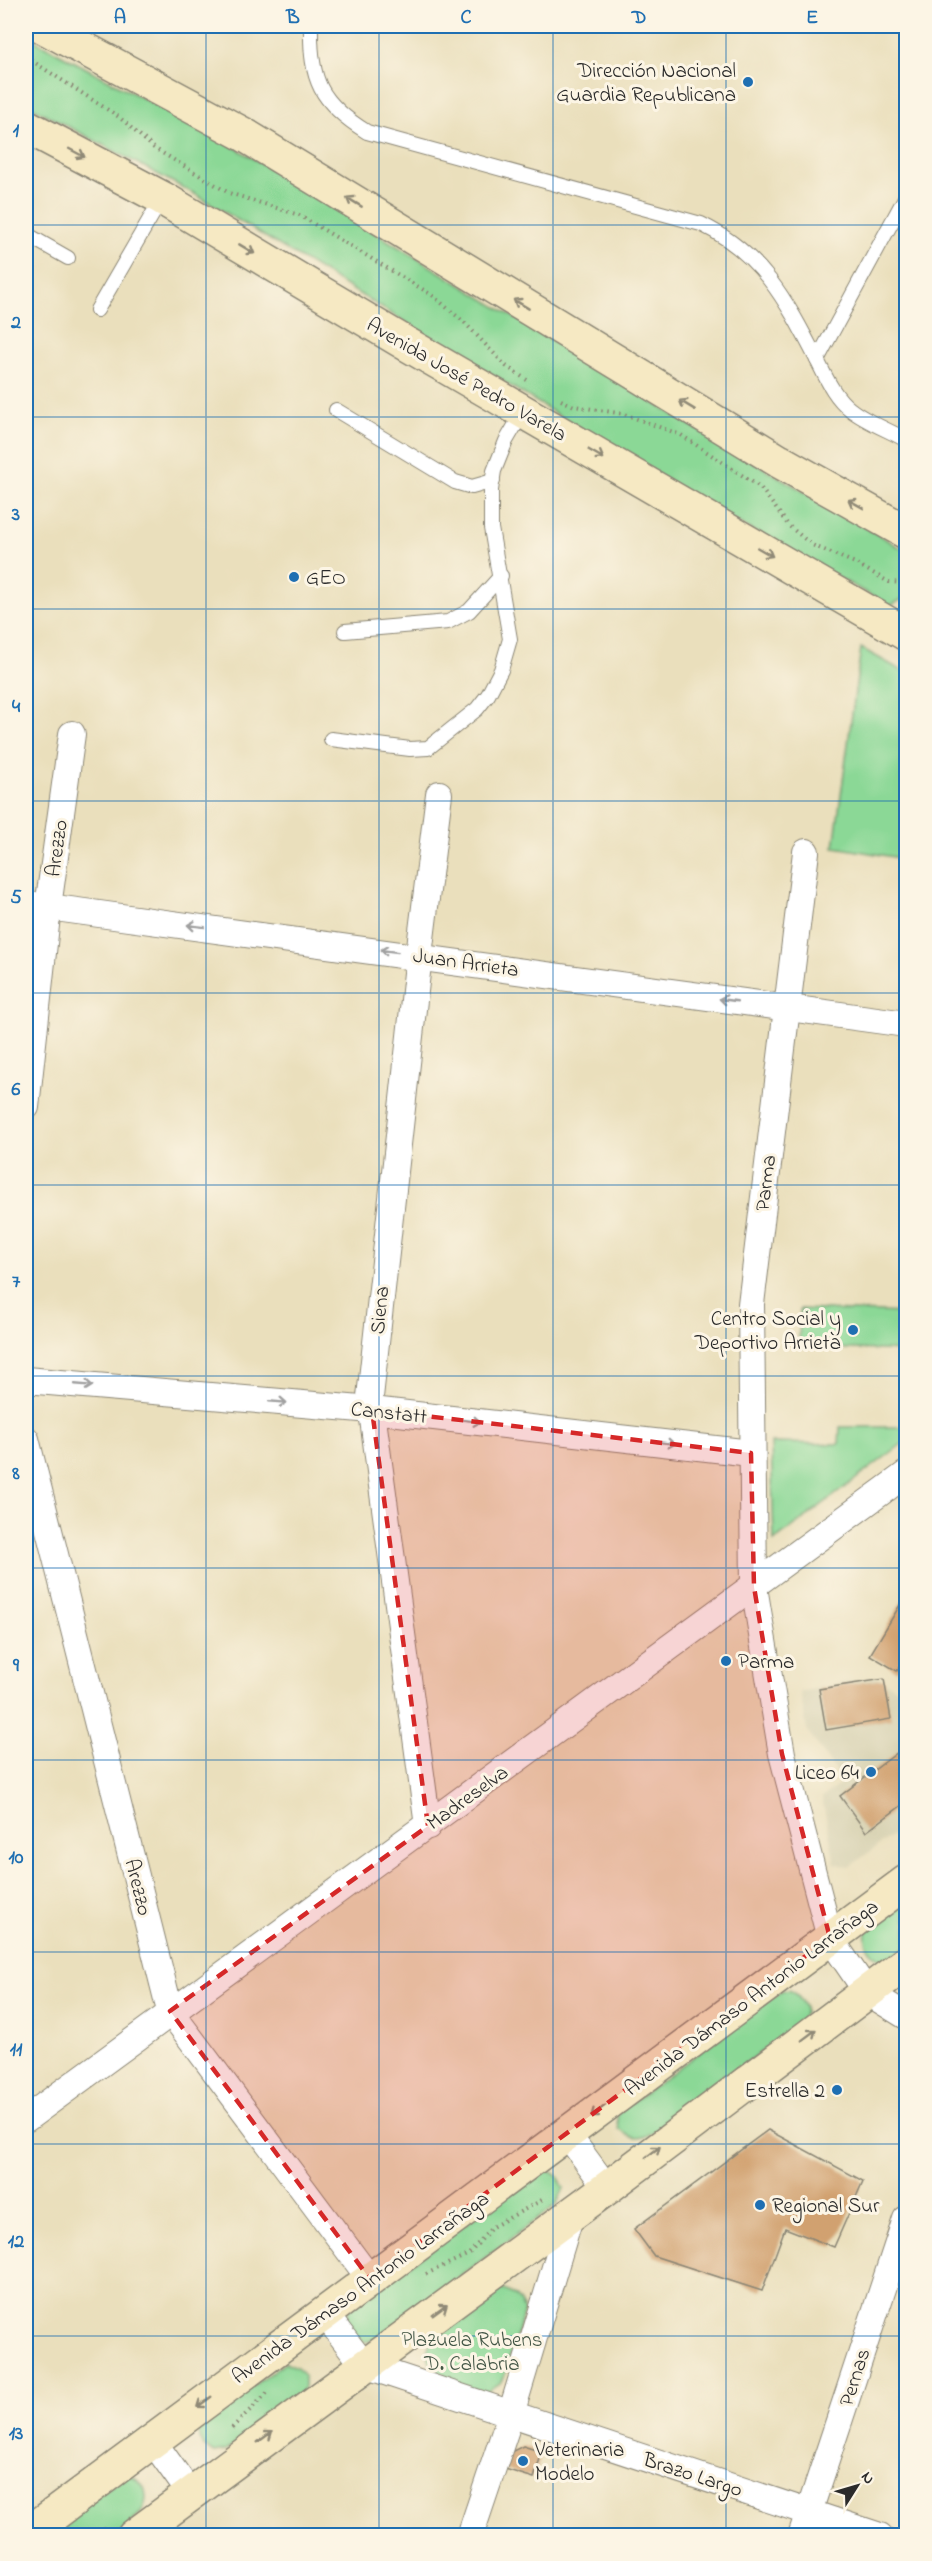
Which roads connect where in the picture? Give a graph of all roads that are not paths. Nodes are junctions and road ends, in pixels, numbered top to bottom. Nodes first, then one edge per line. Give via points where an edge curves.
1 (42, 26) edge
2 (311, 26) edge
3 (26, 126) edge
4 (906, 196) edge
5 (162, 198) junction
6 (26, 234) edge
7 (68, 258) dead end
8 (98, 310) dead end
9 (817, 360) junction
10 (529, 399) junction
11 (336, 410) dead end
12 (906, 440) edge
13 (493, 481) junction
14 (906, 532) edge
15 (501, 576) junction
16 (345, 631) dead end
17 (906, 634) edge
18 (72, 734) dead end
19 (331, 739) dead end
20 (439, 794) dead end
21 (806, 852) dead end
22 (37, 905) edge
23 (418, 955) junction
24 (785, 1009) junction
25 (906, 1024) edge
26 (26, 1107) edge
27 (26, 1380) edge
28 (372, 1410) junction
29 (26, 1439) edge
30 (751, 1453) junction
31 (906, 1474) edge
32 (754, 1587) junction
33 (428, 1826) junction
34 (906, 1882) edge
35 (830, 1938) junction
36 (906, 1963) edge
37 (867, 1992) junction
38 (170, 2011) junction
39 (906, 2016) edge
40 (26, 2119) edge
41 (567, 2134) junction
42 (607, 2188) junction
43 (559, 2206) junction
44 (906, 2219) edge
45 (370, 2279) junction
46 (324, 2313) junction
47 (363, 2365) junction
48 (512, 2414) junction
49 (152, 2440) junction
50 (190, 2493) junction
51 (809, 2511) junction
52 (135, 2529) edge
53 (26, 2535) edge
54 (470, 2535) edge
55 (801, 2535) edge
56 (880, 2535) edge

14 -> 1 street via 779,461 243,134
2 - 9 lane via 315,79 324,99 342,117 367,132 701,224 725,236 752,258 772,282
3 -> 5 street, Avenida José Pedro Varela
4 - 9 lane
5 - 8 lane
5 -> 10 street, Avenida José Pedro Varela
6 - 7 lane
9 - 12 lane via 835,393 850,410
10 - 13 lane via 506,441
10 -> 17 street, Avenida José Pedro Varela
11 - 13 lane via 455,482 472,487
13 - 15 lane via 492,528
15 - 16 lane via 470,611 448,622
15 - 19 lane via 510,639 501,670 477,709 428,748
18 - 22 street, Arezzo
20 - 23 street, Siena
21 - 24 street, Parma
23 -> 22 street, Juan Arrieta
22 - 26 street, Arezzo
24 -> 23 street, Juan Arrieta
23 - 28 street, Siena via 370,1397
24 - 25 street, Juan Arrieta
24 - 30 street, Parma via 751,1305
27 -> 28 street, Canstatt
28 -> 30 street, Canstatt
28 - 33 street, Siena
29 - 38 street, Arezzo
30 - 32 street, Parma
31 - 32 street, Madreselva
32 - 33 street, Madreselva
32 - 35 street, Parma via 782,1754
33 - 38 street, Madreselva
34 - 35 street, Avenida Dámaso Antonio Larrañaga
35 - 37 street, Parma
35 -> 41 street, Avenida Dámaso Antonio Larrañaga
36 - 37 street
37 - 39 street
42 -> 37 street
38 - 40 street, Madreselva
38 - 45 street, Arezzo
41 - 42 street
41 - 45 street, Avenida Dámaso Antonio Larrañaga
42 - 43 street
47 -> 43 street
43 - 48 street
44 - 51 street, Pernas
45 - 46 street, Avenida Dámaso Antonio Larrañaga
46 - 47 street
46 -> 49 street, Avenida Dámaso Antonio Larrañaga
47 - 48 street, Brazo Largo
50 -> 47 street
48 - 51 street, Brazo Largo
48 - 54 street
49 - 50 street
49 - 53 street, Avenida Dámaso Antonio Larrañaga
50 - 52 street
51 - 55 street, Pernas
51 - 56 street, Brazo Largo

